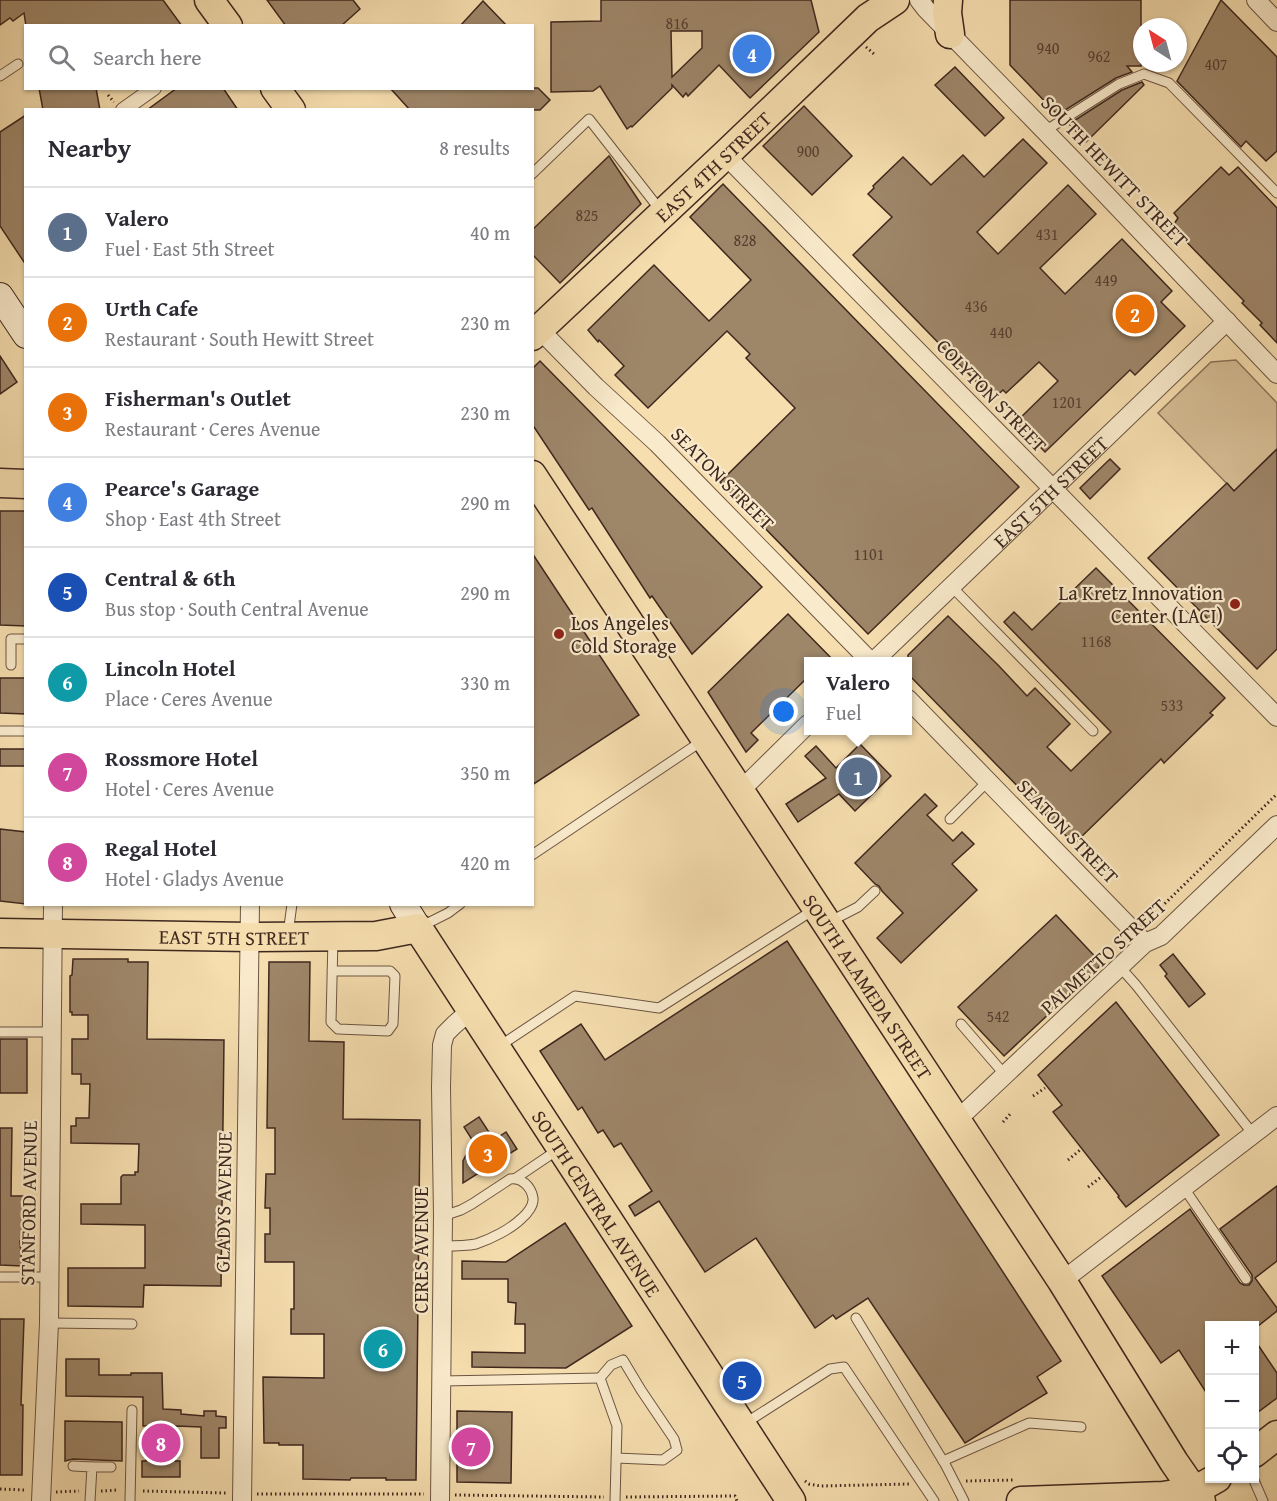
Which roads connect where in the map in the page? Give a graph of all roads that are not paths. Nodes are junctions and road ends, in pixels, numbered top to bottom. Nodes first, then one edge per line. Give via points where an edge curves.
1 (209, 0) edge
2 (895, 0) edge
3 (919, 0) edge
4 (948, 0) edge
5 (1256, 0) edge
6 (873, 9) edge
7 (1277, 22) edge
8 (227, 24) edge
9 (950, 34) junction
10 (18, 64) dead end
11 (0, 76) edge
12 (151, 90) edge
13 (276, 90) edge
14 (126, 108) edge
15 (290, 108) edge
16 (1045, 131) junction
17 (725, 155) junction
18 (534, 172) edge
19 (1277, 193) edge
20 (663, 214) junction
21 (0, 296) edge
22 (1227, 321) junction
23 (24, 332) edge
24 (536, 332) edge
25 (1277, 374) edge
26 (534, 478) edge
27 (0, 483) edge
28 (24, 484) edge
29 (1053, 489) junction
30 (951, 586) junction
31 (24, 639) edge
32 (867, 657) edge
33 (877, 657) edge
34 (11, 664) dead end
35 (912, 703) edge
36 (1277, 717) edge
37 (804, 728) edge
38 (0, 731) edge
39 (24, 731) edge
40 (1093, 731) dead end
41 (706, 739) junction
42 (988, 781) junction
43 (740, 791) junction
44 (950, 819) dead end
45 (1277, 825) edge
46 (534, 854) edge
47 (875, 891) dead end
48 (53, 906) edge
49 (250, 906) edge
50 (292, 906) edge
51 (457, 906) edge
52 (410, 916) edge
53 (822, 916) junction
54 (0, 933) edge
55 (53, 934) junction
56 (333, 936) junction
57 (250, 937) junction
58 (287, 937) junction
59 (1145, 943) junction
60 (1120, 967) junction
61 (332, 971) junction
62 (471, 1010) junction
63 (961, 1024) dead end
64 (0, 1032) edge
65 (52, 1032) junction
66 (496, 1048) junction
67 (1005, 1075) junction
68 (1277, 1116) edge
69 (957, 1120) junction
70 (1253, 1134) junction
71 (561, 1148) junction
72 (516, 1178) junction
73 (1184, 1188) junction
74 (443, 1216) junction
75 (443, 1246) junction
76 (0, 1277) edge
77 (50, 1277) junction
78 (1246, 1279) dead end
79 (1062, 1281) junction
80 (856, 1318) dead end
81 (49, 1323) junction
82 (132, 1324) dead end
83 (600, 1378) junction
84 (441, 1381) junction
85 (132, 1410) dead end
86 (742, 1425) junction
87 (1081, 1427) dead end
88 (1277, 1435) edge
89 (1259, 1448) edge
90 (616, 1458) junction
91 (943, 1461) junction
92 (73, 1466) dead end
93 (92, 1467) junction
94 (111, 1467) dead end
95 (1255, 1483) edge
96 (797, 1490) edge
97 (1023, 1490) edge
98 (1204, 1490) edge
99 (247, 1497) edge
100 (41, 1501) edge
101 (90, 1501) edge
102 (130, 1501) edge
103 (440, 1501) edge
104 (615, 1501) edge
105 (934, 1501) edge
106 (964, 1501) edge
107 (1263, 1501) edge

1 - 8 main road
2 - 6 main road, EAST 4TH STREET
3 - 9 street, SOUTH HEWITT STREET
4 - 9 main road
5 - 7 street
6 - 17 main road, EAST 4TH STREET
9 - 16 street, SOUTH HEWITT STREET
10 - 11 lane
12 - 14 street
13 - 15 main road
16 - 19 lane via 1119,84 1144,74 1169,83
16 - 22 street, SOUTH HEWITT STREET
17 - 20 main road, EAST 4TH STREET
17 - 29 street, COLYTON STREET
18 - 20 lane via 589,119
20 - 24 main road, EAST 4TH STREET
21 - 23 main road
22 - 25 street, SOUTH HEWITT STREET
22 - 29 street, EAST 5TH STREET
24 - 32 street, SEATON STREET via 665,452
26 - 41 main road, SOUTH ALAMEDA STREET
27 - 28 main road
29 - 30 street, EAST 5TH STREET
29 - 36 street, COLYTON STREET
30 - 33 street, EAST 5TH STREET
30 - 40 lane
31 - 34 lane via 11,639
35 - 42 street, SEATON STREET
37 - 43 street
38 - 39 lane
41 - 43 main road, SOUTH ALAMEDA STREET
41 - 46 lane
42 - 44 lane
42 - 59 street, SEATON STREET
43 - 53 main road, SOUTH ALAMEDA STREET
45 - 59 street, PALMETTO STREET via 1161,936
47 - 53 lane via 858,907
48 - 55 street, STANFORD AVENUE
49 - 57 street, GLADYS AVENUE
50 - 58 lane
51 - 52 lane, EAST 5TH STREET via 448,913
52 - 56 main road, EAST 5TH STREET via 376,936
52 - 62 main road, SOUTH CENTRAL AVENUE
53 - 66 lane via 659,1008 575,996
53 - 69 main road, SOUTH ALAMEDA STREET
54 - 55 main road, EAST 5TH STREET
55 - 57 main road, EAST 5TH STREET
55 - 65 street, STANFORD AVENUE
56 - 58 main road, EAST 5TH STREET
56 - 61 lane
57 - 58 main road, EAST 5TH STREET
57 - 99 street, GLADYS AVENUE
59 - 60 street, PALMETTO STREET
60 - 67 street, PALMETTO STREET
60 - 70 lane
61 - 61 lane via 331,1022 338,1029 388,1031 393,1024 395,976 390,971
62 - 66 main road, SOUTH CENTRAL AVENUE
62 - 74 street, CERES AVENUE via 445,1034 442,1044
63 - 67 lane
64 - 65 lane
65 - 77 street, STANFORD AVENUE
66 - 71 main road, SOUTH CENTRAL AVENUE
67 - 69 street, PALMETTO STREET
68 - 70 street
69 - 79 main road, SOUTH ALAMEDA STREET
70 - 73 street
71 - 72 lane
71 - 86 main road, SOUTH CENTRAL AVENUE
72 - 74 lane
72 - 75 lane via 523,1181 533,1199 524,1217 476,1244
73 - 78 lane
73 - 79 street
74 - 75 street, CERES AVENUE
75 - 84 street, CERES AVENUE
76 - 77 lane
77 - 81 street, STANFORD AVENUE
79 - 98 main road, SOUTH ALAMEDA STREET via 1174,1462
80 - 91 lane
81 - 82 lane
81 - 100 street, STANFORD AVENUE
83 - 84 lane
83 - 90 lane via 617,1426
83 - 90 lane via 611,1365 623,1360 674,1439 677,1450 663,1460
84 - 103 street, CERES AVENUE
85 - 102 lane
86 - 96 main road, SOUTH CENTRAL AVENUE
86 - 105 lane via 830,1369 844,1367
87 - 91 lane via 1029,1423
88 - 89 main road
90 - 104 lane
91 - 106 lane
92 - 93 lane
93 - 94 lane
93 - 101 lane
95 - 107 lane
97 - 98 main road via 1163,1496

